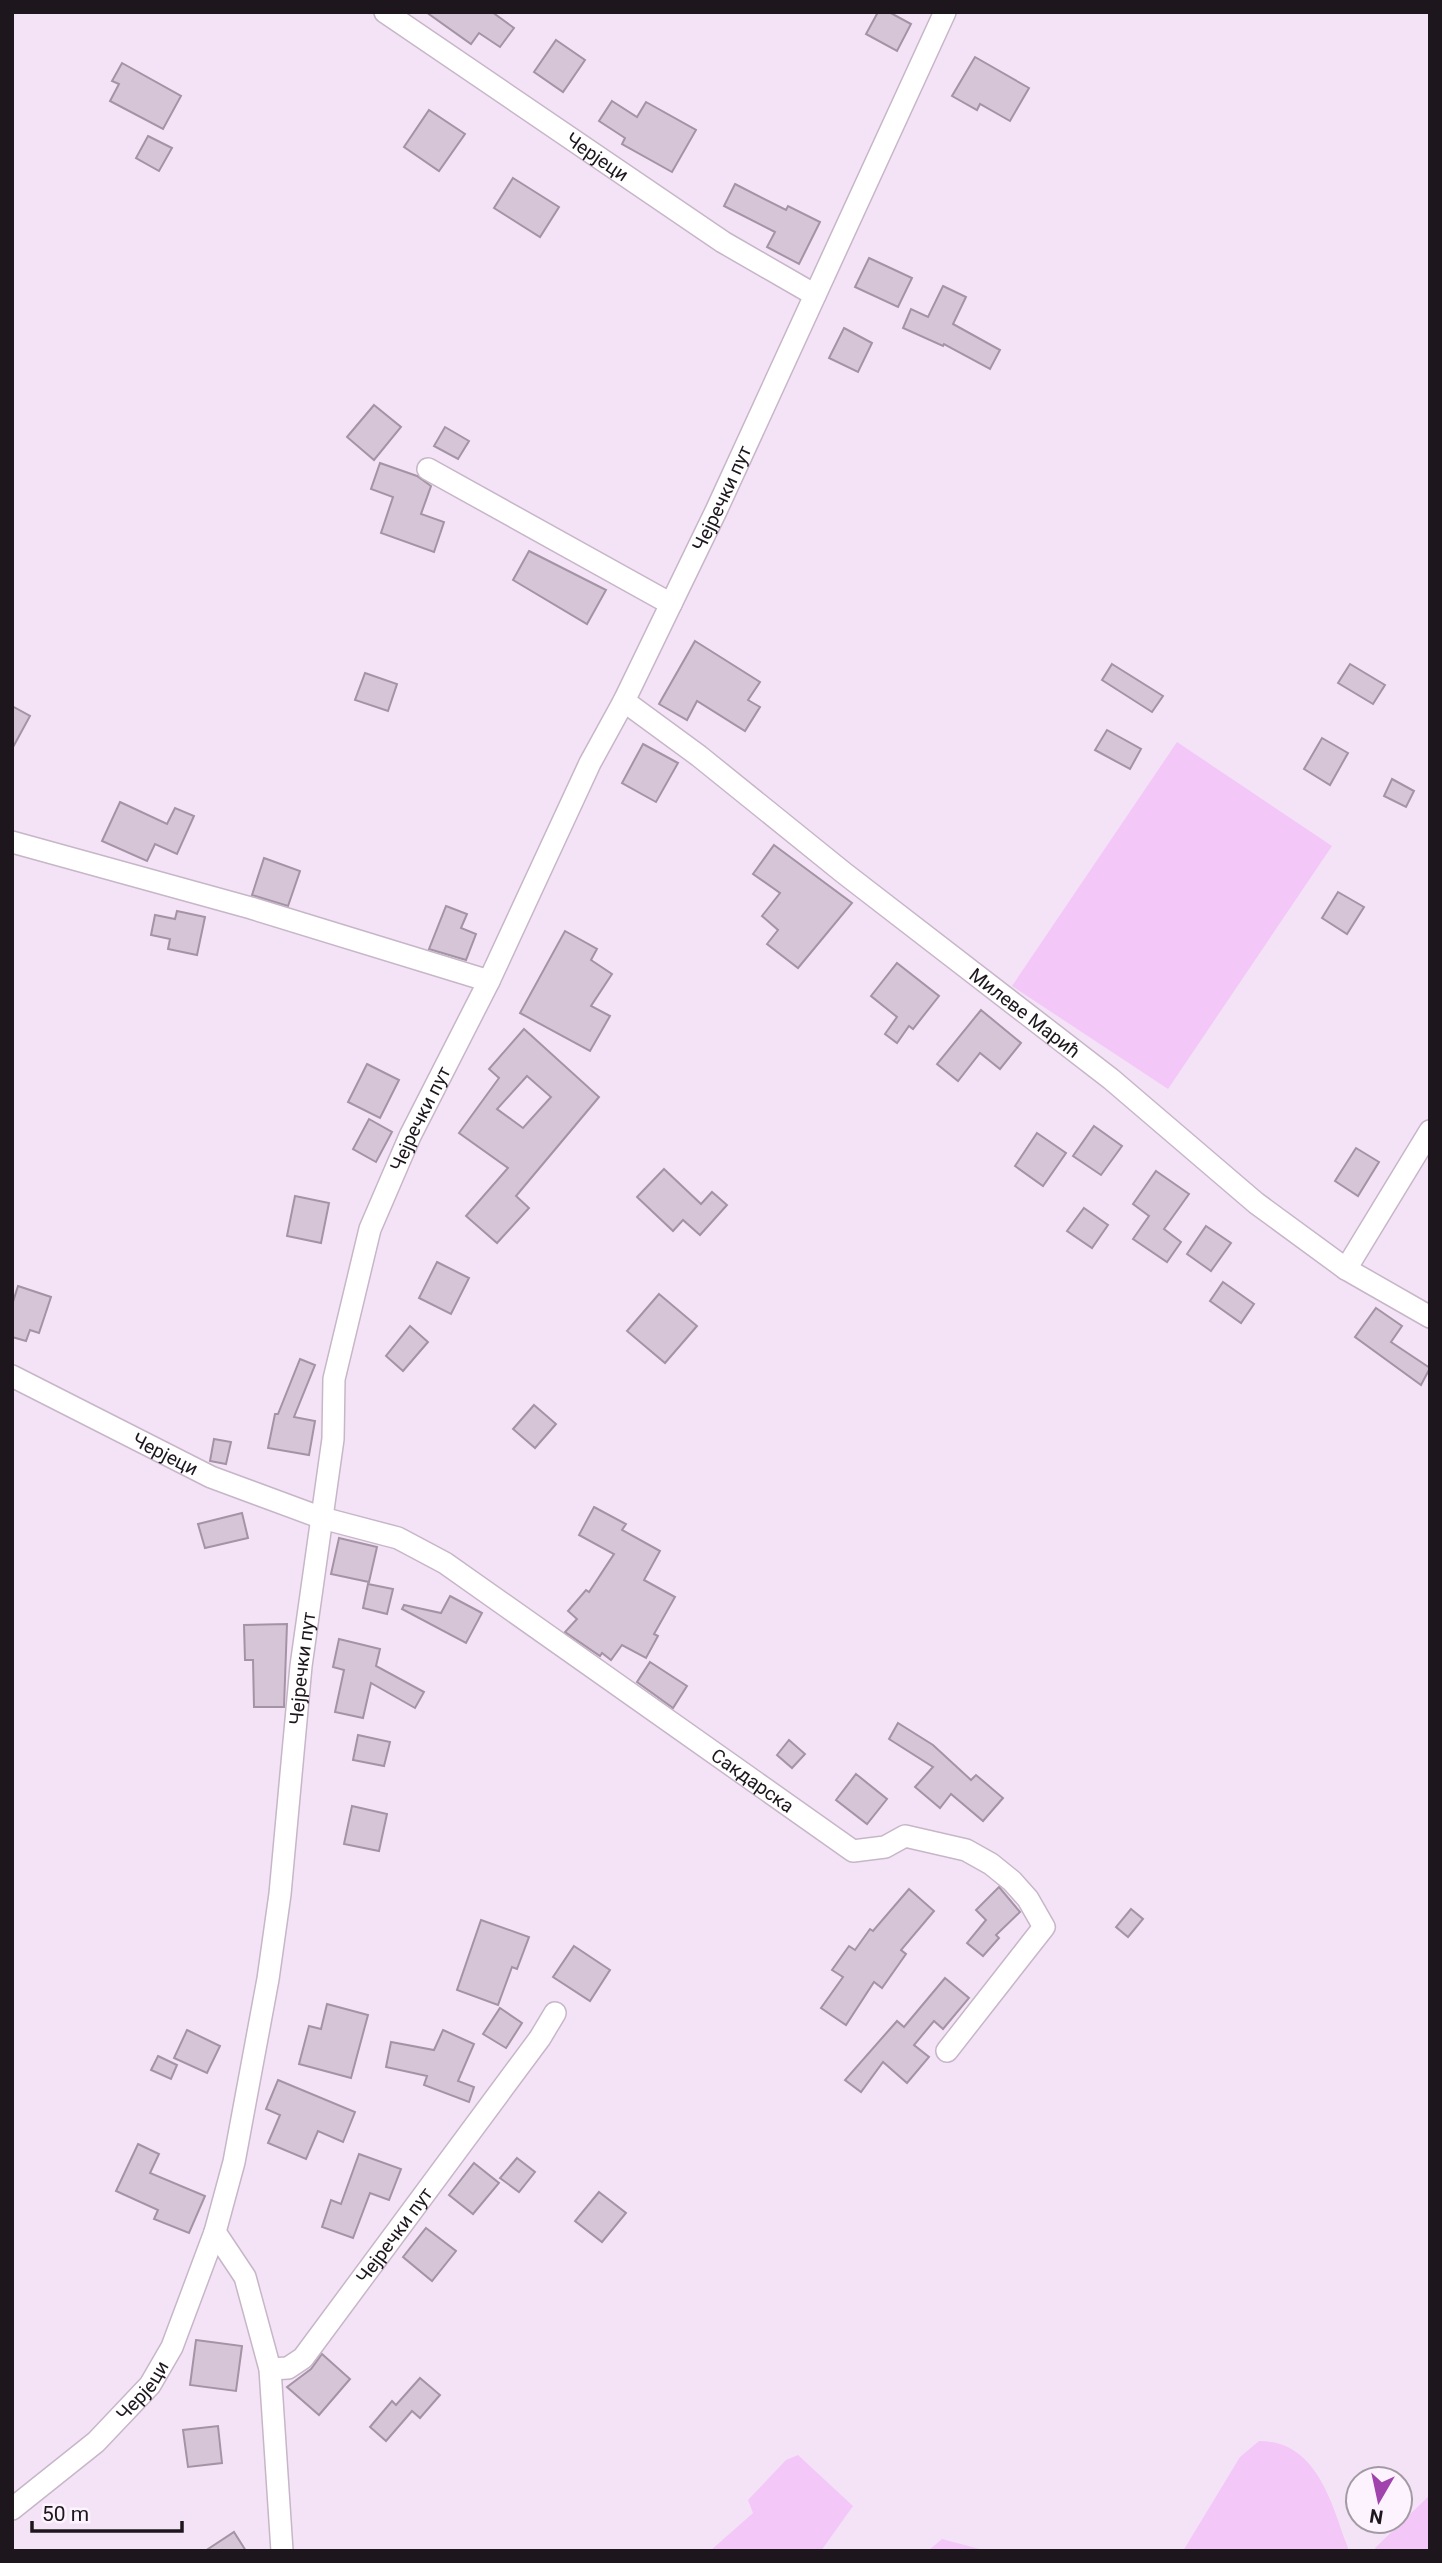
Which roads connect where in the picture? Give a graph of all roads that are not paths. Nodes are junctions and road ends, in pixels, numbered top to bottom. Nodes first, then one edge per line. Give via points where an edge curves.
1 (385, 12) edge
2 (945, 12) edge
3 (815, 295) junction
4 (428, 468) dead end
5 (671, 604) junction
6 (624, 701) junction
7 (12, 842) edge
8 (488, 981) junction
9 (1430, 1131) edge
10 (1346, 1269) junction
11 (1430, 1317) edge
12 (12, 1376) edge
13 (322, 1518) junction
14 (555, 2013) dead end
15 (947, 2051) dead end
16 (215, 2232) junction
17 (270, 2369) junction
18 (12, 2509) edge
19 (282, 2551) edge

1 - 3 street, Черјеци via 723,242
2 - 3 street, Чејречки пут
3 - 5 street, Чејречки пут
4 - 5 street
5 - 6 street, Чејречки пут
6 - 8 street, Чејречки пут
6 - 10 street, Милеве Мaрић via 1111,1079 1256,1203
7 - 8 street via 251,908
8 - 13 street, Чејречки пут via 410,1136 370,1228 334,1379 333,1439
9 - 10 street
10 - 11 street, Милеве Мaрић
12 - 13 street, Черјеци via 211,1477
13 - 15 street, Сакдарска via 398,1538 445,1563 853,1851 885,1847 905,1836 917,1837 966,1850 1012,1881 1044,1927
13 - 16 street, Чејречки пут via 301,1666 268,1979 234,2162
14 - 17 street, Чејречки пут via 303,2358 288,2368
16 - 17 street via 245,2277
16 - 18 street, Черјеци via 172,2347 150,2385 96,2442
17 - 19 street

